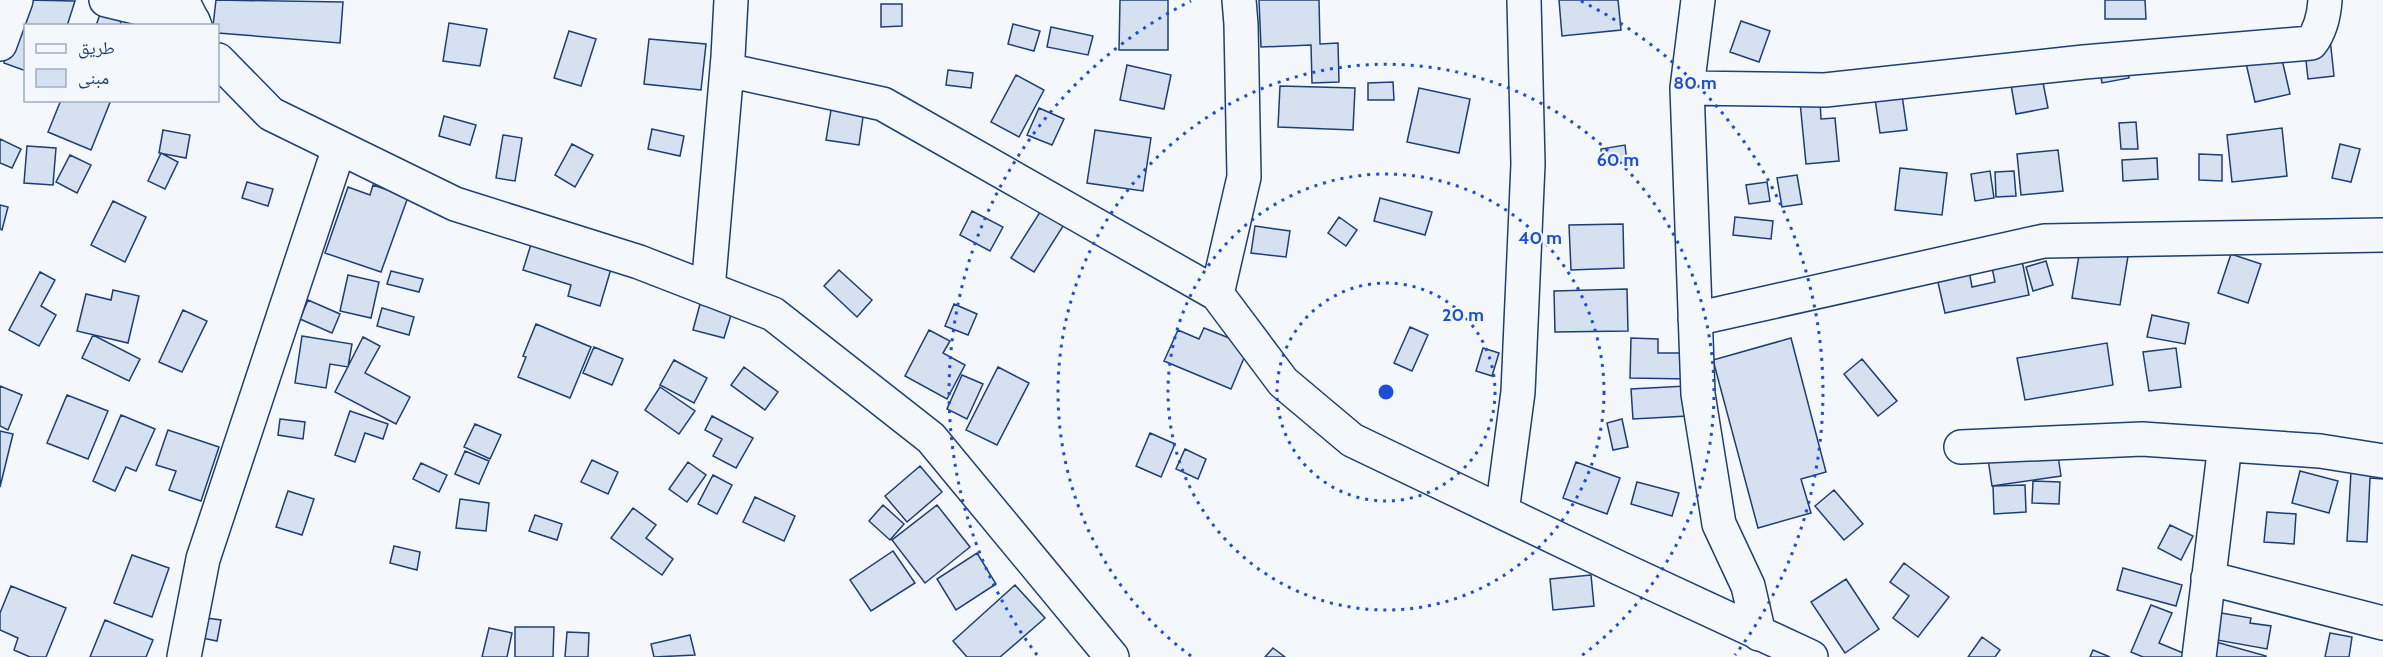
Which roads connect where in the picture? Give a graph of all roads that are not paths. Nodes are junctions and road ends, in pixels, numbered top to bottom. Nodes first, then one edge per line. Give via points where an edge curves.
1 (16, 0) edge
2 (106, 0) edge
3 (731, 0) edge
4 (1239, 0) edge
5 (1524, 0) edge
6 (1698, 0) edge
7 (2325, 0) edge
8 (190, 16) edge
9 (0, 44) edge
10 (219, 61) edge
11 (727, 70) junction
12 (1687, 88) junction
13 (339, 148) junction
14 (2383, 235) edge
15 (708, 289) junction
16 (1216, 294) junction
17 (1695, 320) junction
18 (2225, 445) junction
19 (1961, 447) dead end
20 (2383, 461) edge
21 (1502, 512) junction
22 (2208, 578) junction
23 (2383, 622) edge
24 (1759, 634) junction
25 (184, 657) edge
26 (1112, 657) edge
27 (1811, 657) edge
28 (2199, 657) edge

1 - 9 street
2 - 8 street
3 - 11 street
4 - 16 street via 1244,177
5 - 21 street via 1528,164 1518,392
6 - 12 street
7 - 12 street via 2318,34 2311,43 1825,90
10 - 13 street via 271,114
11 - 15 street
11 - 16 street via 883,104
12 - 17 street
13 - 15 street via 455,204 639,262
13 - 25 street via 203,559
14 - 17 street via 2044,241
15 - 26 street via 773,314 930,438
16 - 21 street via 1283,382 1352,440
17 - 24 street via 1698,394 1719,524 1748,586
18 - 19 street via 2142,440
18 - 20 street via 2320,451
18 - 22 street
21 - 24 street
22 - 23 street
22 - 28 street
24 - 27 street

